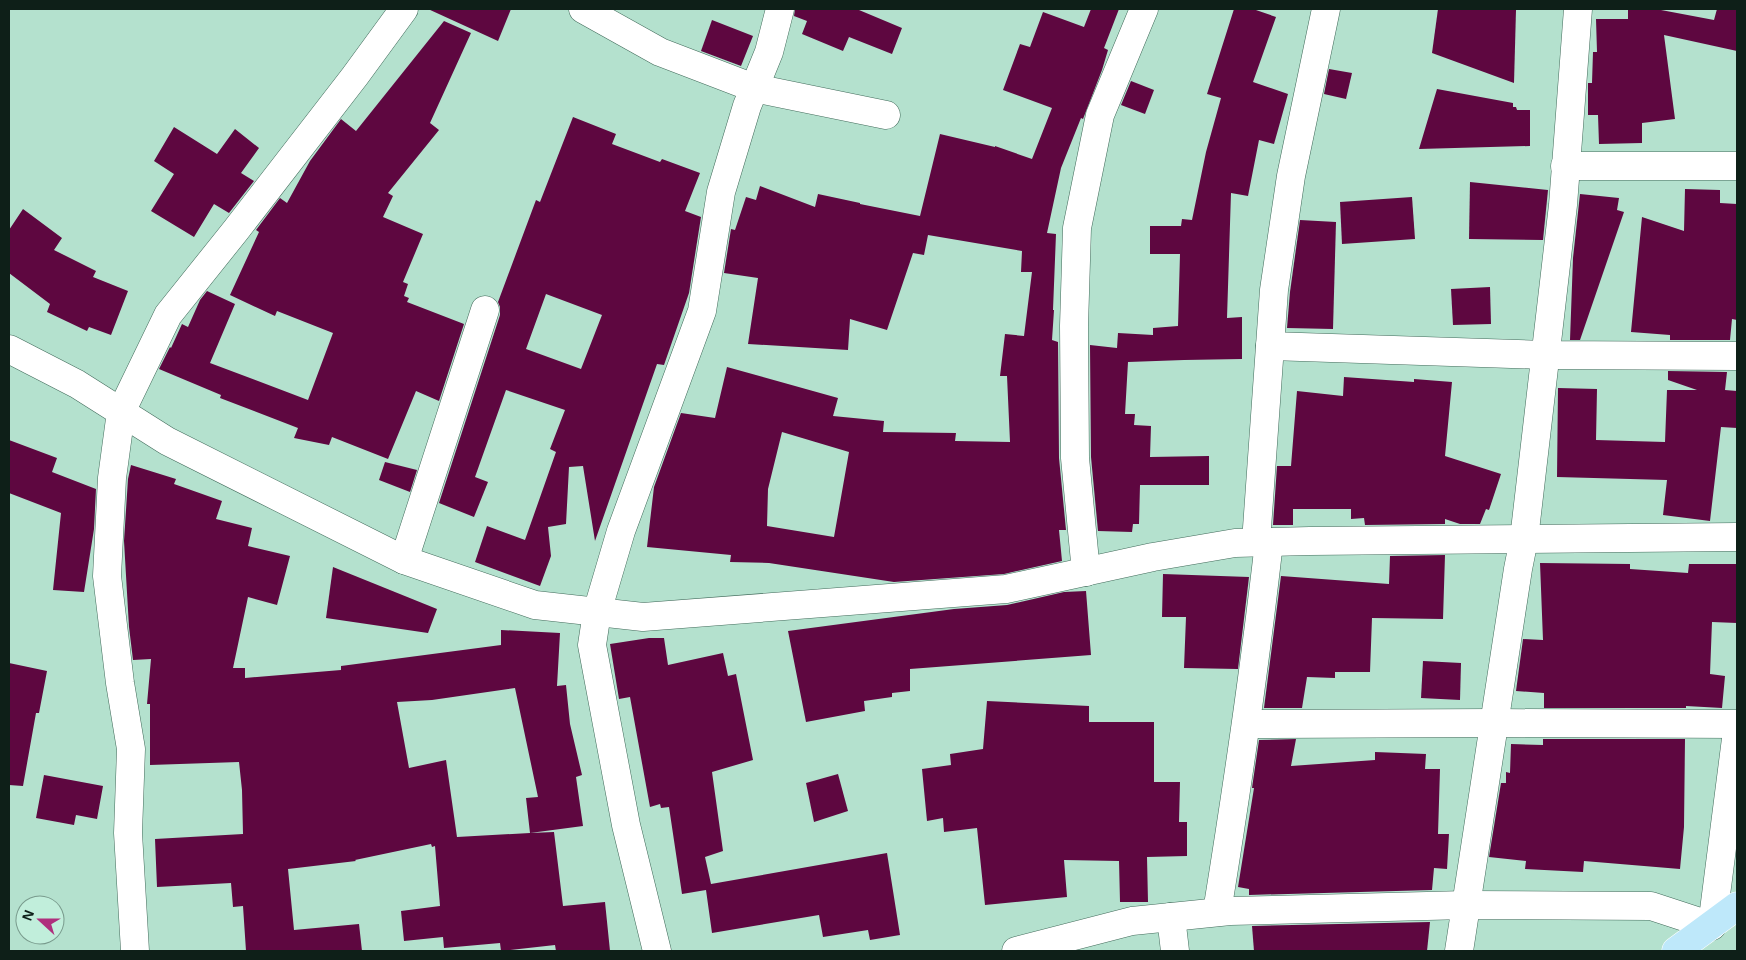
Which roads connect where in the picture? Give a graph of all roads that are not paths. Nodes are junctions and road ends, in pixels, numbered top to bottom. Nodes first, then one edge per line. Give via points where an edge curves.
1 (404, 9) edge
2 (583, 9) edge
3 (780, 9) edge
4 (1144, 9) edge
5 (1326, 9) edge
6 (1578, 9) edge
7 (754, 88) junction
8 (886, 115) dead end
9 (1565, 166) junction
10 (1737, 166) edge
11 (485, 310) dead end
12 (1270, 346) junction
13 (9, 349) edge
14 (1544, 355) junction
15 (1737, 356) edge
16 (122, 412) junction
17 (1737, 537) edge
18 (1524, 539) junction
19 (1263, 542) junction
20 (404, 560) junction
21 (1086, 572) junction
22 (596, 612) junction
23 (1494, 723) junction
24 (1247, 724) junction
25 (1737, 724) edge
26 (1737, 731) edge
27 (1466, 905) junction
28 (1737, 906) edge
29 (1217, 912) junction
30 (1171, 917) junction
31 (1712, 926) junction
32 (135, 951) edge
33 (657, 951) edge
34 (1016, 951) edge
35 (1175, 951) edge
36 (1459, 951) edge
37 (1676, 951) edge

1 - 16 street via 168,314
2 - 7 street via 660,52
3 - 7 street via 769,52
4 - 21 street via 1100,115 1077,228 1074,326 1076,458
5 - 12 street via 1291,176 1274,290
6 - 9 street
7 - 8 street
7 - 22 street via 721,192 702,311 625,522
9 - 10 street
9 - 14 street
11 - 20 street
12 - 14 street
12 - 19 street
13 - 16 street via 77,384
14 - 15 street
14 - 18 street
16 - 20 street via 167,441
16 - 32 street via 112,478 107,576 131,749 128,833
17 - 18 street
18 - 19 street
18 - 23 street
19 - 21 street via 1235,543
19 - 24 street
20 - 22 street via 535,606
21 - 22 street via 996,590 643,617
22 - 33 street via 592,645 626,825
23 - 24 street
23 - 25 street
23 - 27 street
24 - 29 street
26 - 31 street
27 - 29 street
27 - 31 street via 1651,906
27 - 36 street
28 - 31 main road
29 - 30 street
30 - 34 street via 1132,921
30 - 35 street
31 - 37 main road

